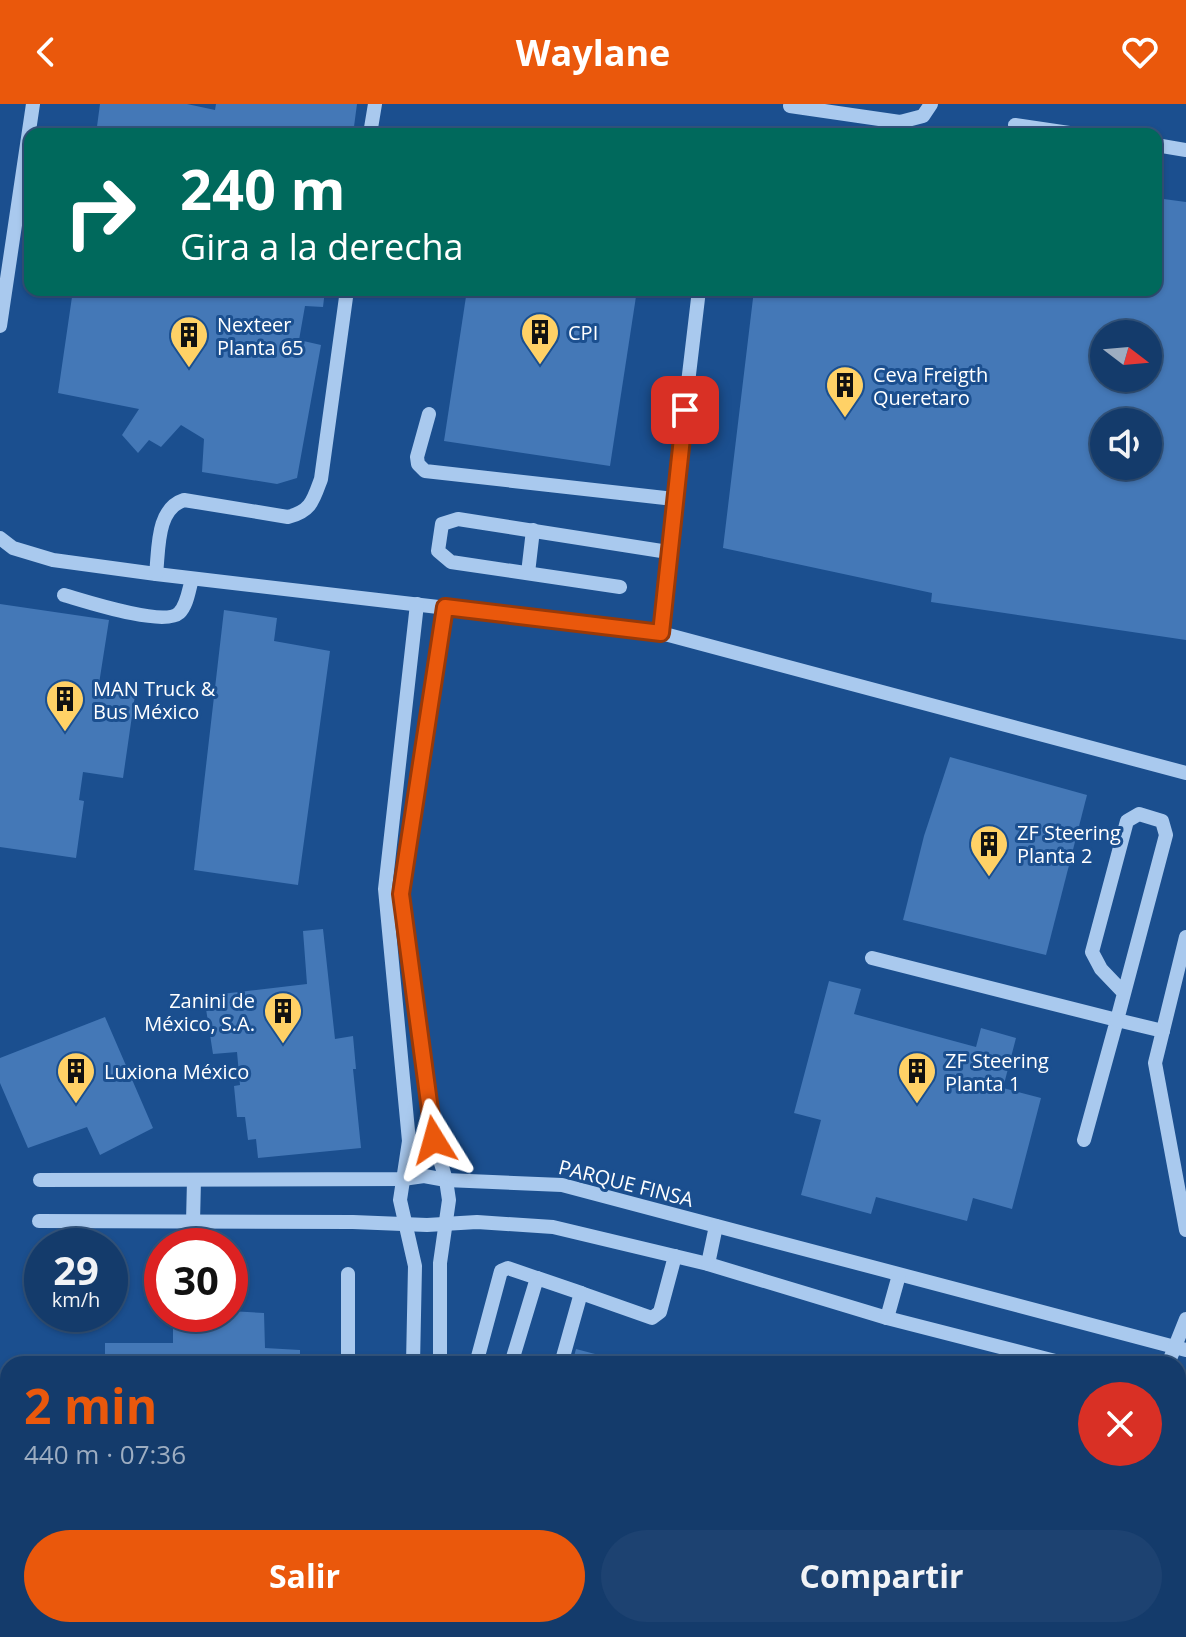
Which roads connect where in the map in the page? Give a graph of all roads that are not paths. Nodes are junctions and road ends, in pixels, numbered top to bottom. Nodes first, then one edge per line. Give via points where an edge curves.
1 (33, 104) edge
2 (375, 104) edge
3 (931, 104) edge
4 (790, 106) dead end
5 (1015, 125) dead end
6 (29, 128) edge
7 (371, 128) edge
8 (1035, 128) edge
9 (1162, 146) edge
10 (1186, 150) edge
11 (24, 165) edge
12 (346, 296) edge
13 (698, 296) edge
14 (0, 326) edge
15 (429, 414) dead end
16 (674, 499) junction
17 (533, 530) junction
18 (0, 538) edge
19 (668, 552) junction
20 (528, 573) junction
21 (156, 574) junction
22 (192, 579) junction
23 (620, 587) dead end
24 (64, 595) dead end
25 (417, 604) junction
26 (445, 607) junction
27 (661, 633) junction
28 (1186, 773) edge
29 (1186, 937) edge
30 (872, 958) dead end
31 (1122, 991) junction
32 (1117, 1020) junction
33 (1163, 1031) junction
34 (1084, 1140) dead end
35 (1180, 1168) edge
36 (403, 1179) junction
37 (40, 1180) dead end
38 (194, 1180) junction
39 (446, 1180) junction
40 (39, 1221) dead end
41 (193, 1222) junction
42 (404, 1223) junction
43 (448, 1223) junction
44 (1186, 1225) edge
45 (716, 1226) junction
46 (675, 1256) junction
47 (708, 1264) junction
48 (348, 1274) dead end
49 (899, 1275) junction
50 (537, 1278) junction
51 (581, 1293) junction
52 (887, 1318) junction
53 (1186, 1319) edge
54 (1180, 1349) edge
55 (348, 1356) edge
56 (413, 1356) edge
57 (440, 1356) edge
58 (478, 1356) edge
59 (513, 1356) edge
60 (563, 1356) edge
61 (1036, 1356) edge

1 - 6 street
2 - 7 street
3 - 4 street via 923,116 900,122
5 - 8 street
9 - 10 street
11 - 14 street
12 - 21 street via 321,479 312,502 303,513 288,517 184,500 174,503 161,531
13 - 16 street
15 - 16 street via 417,457 425,471
16 - 19 street
17 - 19 street
17 - 20 street
17 - 20 street via 458,519 442,524 438,551 451,562
18 - 21 street via 40,557
19 - 27 street
20 - 23 street
21 - 22 street
22 - 24 street via 176,617 158,618
22 - 25 street
25 - 26 street
25 - 36 street via 385,889 409,1141
26 - 27 street
26 - 39 street via 401,894 434,1140
27 - 28 street
29 - 33 street
30 - 32 street
31 - 31 street via 1166,835 1162,821 1139,814 1127,821 1092,952
31 - 32 street
32 - 33 street
32 - 34 street
33 - 35 street via 1155,1063
35 - 44 street
36 - 38 street, PARQUE FINSA
36 - 39 street, PARQUE FINSA
36 - 42 street
37 - 38 street, PARQUE FINSA
38 - 41 street
39 - 43 street
39 - 45 street, PARQUE FINSA via 562,1185
40 - 41 street
41 - 42 street
42 - 43 street
42 - 56 street via 415,1266
43 - 46 street via 553,1227
43 - 57 street via 440,1263
45 - 47 street
45 - 49 street, PARQUE FINSA
46 - 47 street
46 - 51 street via 660,1312 652,1318
47 - 52 street
48 - 55 street
49 - 52 street
49 - 54 street, PARQUE FINSA
50 - 51 street
50 - 58 street via 508,1268 501,1271
50 - 59 street
51 - 60 street
52 - 61 street
53 - 54 street

